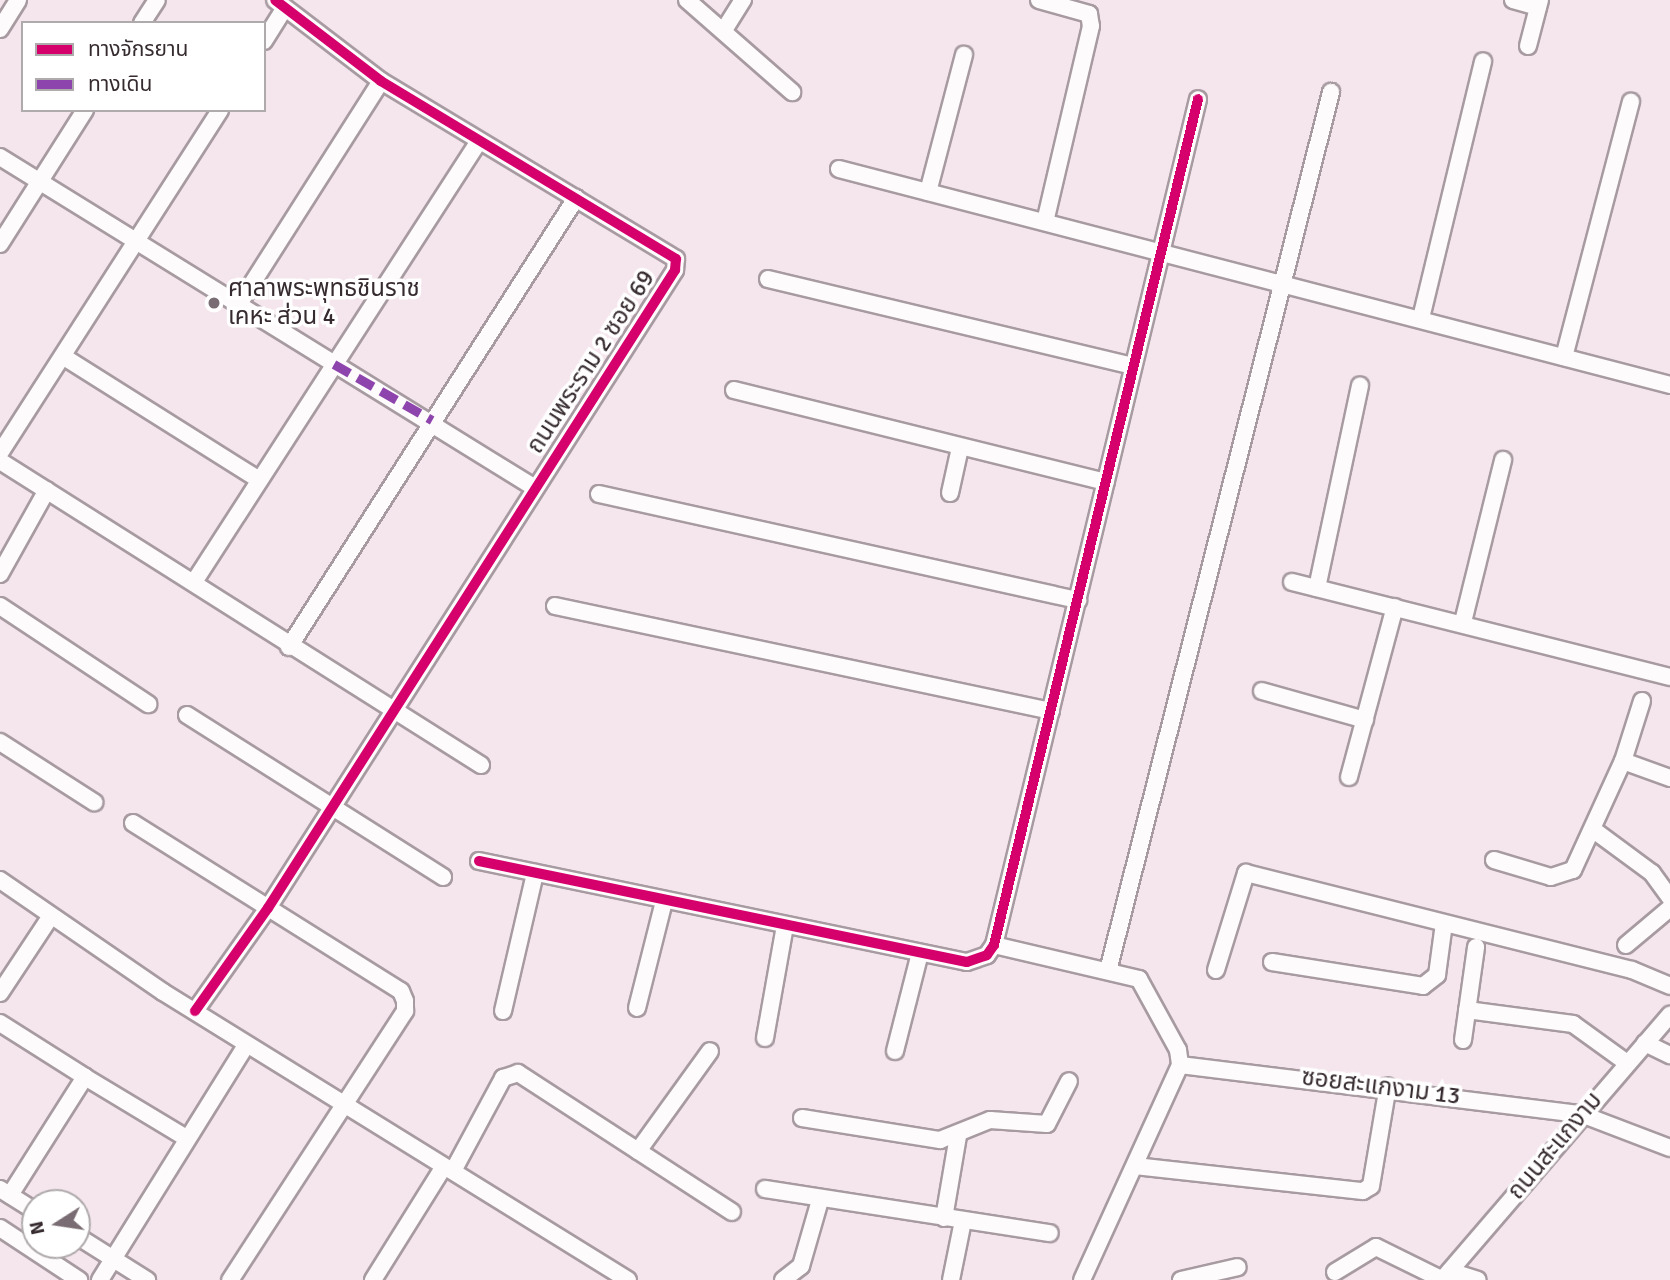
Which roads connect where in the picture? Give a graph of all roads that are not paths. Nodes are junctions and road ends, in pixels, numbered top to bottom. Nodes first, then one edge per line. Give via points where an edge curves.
1 (18, 0) edge
2 (157, 0) edge
3 (687, 0) edge
4 (743, 0) edge
5 (1039, 0) edge
6 (1513, 0) edge
7 (1539, 3) edge
8 (280, 4) edge
9 (143, 21) edge
10 (0, 29) edge
11 (724, 30) junction
12 (266, 36) edge
13 (1528, 46) dead end
14 (964, 55) dead end
15 (1483, 61) dead end
16 (381, 81) junction
17 (792, 92) dead end
18 (1331, 92) dead end
19 (1198, 99) dead end
20 (1630, 102) dead end
21 (84, 112) edge
22 (219, 112) edge
23 (479, 141) junction
24 (0, 157) edge
25 (839, 169) dead end
26 (40, 179) junction
27 (928, 192) junction
28 (576, 198) junction
29 (1045, 222) junction
30 (136, 242) junction
31 (0, 244) edge
32 (1163, 252) junction
33 (768, 278) dead end
34 (1282, 282) junction
35 (239, 304) junction
36 (1421, 318) junction
37 (64, 357) junction
38 (1564, 357) junction
39 (334, 364) junction
40 (1132, 366) junction
41 (1670, 385) edge
42 (1360, 386) dead end
43 (734, 390) dead end
44 (432, 420) junction
45 (960, 448) junction
46 (0, 453) edge
47 (1503, 460) dead end
48 (0, 461) edge
49 (259, 480) junction
50 (1106, 482) junction
51 (535, 488) junction
52 (47, 490) junction
53 (950, 493) dead end
54 (599, 494) dead end
55 (0, 574) edge
56 (194, 582) junction
57 (1292, 582) dead end
58 (1317, 589) junction
59 (1078, 600) junction
60 (0, 606) edge
61 (555, 606) dead end
62 (1395, 607) junction
63 (1463, 622) junction
64 (289, 646) junction
65 (1670, 677) edge
66 (1262, 691) dead end
67 (1642, 701) dead end
68 (148, 704) dead end
69 (391, 711) junction
70 (1051, 711) junction
71 (187, 715) dead end
72 (1365, 720) junction
73 (0, 742) edge
74 (1623, 761) junction
75 (481, 765) dead end
76 (1349, 777) dead end
77 (1670, 778) edge
78 (94, 802) dead end
79 (331, 809) junction
80 (133, 823) dead end
81 (1595, 831) junction
82 (1494, 860) dead end
83 (479, 861) dead end
84 (535, 873) junction
85 (443, 877) dead end
86 (0, 880) edge
87 (1670, 898) edge
88 (664, 901) junction
89 (268, 908) junction
90 (1670, 908) edge
91 (51, 916) junction
92 (1444, 923) junction
93 (785, 926) junction
94 (994, 945) junction
95 (1626, 945) dead end
96 (1476, 947) dead end
97 (920, 953) junction
98 (1272, 962) dead end
99 (1216, 970) dead end
100 (1108, 971) junction
101 (1670, 986) edge
102 (0, 993) edge
103 (637, 1008) dead end
104 (1467, 1010) junction
105 (195, 1011) junction
106 (503, 1011) dead end
107 (1670, 1015) edge
108 (0, 1023) edge
109 (765, 1038) dead end
110 (1463, 1040) dead end
111 (1645, 1043) junction
112 (246, 1045) junction
113 (710, 1051) dead end
114 (895, 1051) dead end
115 (1670, 1055) edge
116 (1627, 1063) junction
117 (1180, 1065) junction
118 (85, 1077) junction
119 (1069, 1080) dead end
120 (1388, 1086) junction
121 (343, 1106) junction
122 (1581, 1114) junction
123 (802, 1118) dead end
124 (958, 1136) junction
125 (186, 1138) junction
126 (1670, 1148) edge
127 (638, 1150) junction
128 (1135, 1166) junction
129 (448, 1170) junction
130 (765, 1189) dead end
131 (5, 1192) edge
132 (820, 1200) junction
133 (21, 1202) edge
134 (732, 1212) dead end
135 (944, 1218) junction
136 (963, 1221) junction
137 (0, 1228) edge
138 (1051, 1233) dead end
139 (91, 1245) edge
140 (113, 1259) junction
141 (1238, 1267) dead end
142 (1335, 1272) dead end
143 (381, 1277) edge
144 (1445, 1277) edge
145 (79, 1280) edge
146 (100, 1280) edge
147 (147, 1280) edge
148 (230, 1280) edge
149 (628, 1280) edge
150 (783, 1280) edge
151 (951, 1280) edge
152 (1082, 1280) edge
153 (1181, 1280) edge
154 (1478, 1280) edge

1 - 10 street
2 - 9 street
3 - 11 street
4 - 11 street
5 - 29 street via 1088,14 1091,26
6 - 7 street
7 - 13 street
8 - 12 street, ถนนพระราม 2 ซอย 69
8 - 16 street, ถนนพระราม 2 ซอย 69
11 - 17 street
14 - 27 street
15 - 36 street
16 - 23 street, ถนนพระราม 2 ซอย 69
16 - 35 street
18 - 34 street
19 - 32 street
20 - 38 street
21 - 26 street
22 - 30 street
23 - 28 street, ถนนพระราม 2 ซอย 69
23 - 39 street
24 - 26 street
25 - 27 street
26 - 30 street
26 - 31 street
27 - 29 street
28 - 44 street
28 - 51 street, ถนนพระราม 2 ซอย 69 via 667,250 676,259 676,270
29 - 32 street
30 - 35 street
30 - 37 street
32 - 34 street
32 - 40 street
33 - 40 street
34 - 36 street
34 - 100 street
35 - 39 street
36 - 38 street
37 - 46 street
37 - 49 street
38 - 41 street
39 - 44 street, ถนนพระราม 2 ซอย 69
39 - 49 street
40 - 50 street
42 - 58 street
43 - 45 street
44 - 51 street, ถนนพระราม 2 ซอย 69
44 - 64 street
45 - 50 street
45 - 53 street
47 - 63 street
48 - 52 street
49 - 56 street
50 - 59 street
51 - 69 street, ถนนพระราม 2 ซอย 69
52 - 55 street
52 - 56 street
54 - 59 street
56 - 64 street
57 - 58 street
58 - 62 street
59 - 70 street
60 - 68 street
61 - 70 street
62 - 63 street
62 - 72 street
63 - 65 street
64 - 69 street
66 - 72 street
67 - 74 street
69 - 75 street
69 - 79 street, ถนนพระราม 2 ซอย 69
70 - 94 street
71 - 79 street
72 - 76 street
73 - 78 street
74 - 77 street
74 - 81 street
79 - 85 street
79 - 89 street, ถนนพระราม 2 ซอย 69
80 - 89 street
81 - 82 street via 1563,875
81 - 87 street via 1652,873
83 - 84 street
84 - 88 street
84 - 106 street
86 - 91 street
88 - 93 street
88 - 103 street
89 - 105 street, ถนนพระราม 2 ซอย 69
89 - 121 street via 404,996 405,1011
90 - 95 street
91 - 102 street
91 - 105 street
92 - 98 street via 1437,975 1423,986
92 - 99 street via 1246,873
92 - 101 street
93 - 97 street
93 - 109 street
94 - 97 street via 967,962
94 - 100 street
96 - 104 street
97 - 114 street
100 - 117 street via 1139,979 1150,989
104 - 110 street
104 - 116 street via 1573,1024
105 - 112 street
107 - 111 street, ถนนสะแกงาม
108 - 118 street
111 - 115 street
111 - 116 street, ถนนสะแกงาม
112 - 121 street
112 - 125 street
113 - 127 street
116 - 122 street, ถนนสะแกงาม
117 - 120 street, ซอยสะแกงาม 13
117 - 128 street
118 - 125 street
118 - 131 street
119 - 124 street via 1047,1124 990,1120
120 - 122 street, ซอยสะแกงาม 13
120 - 128 street via 1371,1186 1363,1191
121 - 129 street
121 - 148 street
122 - 126 street, ซอยสะแกงาม 13
122 - 144 street, ถนนสะแกงาม
123 - 124 street via 940,1140
124 - 135 street
125 - 140 street
127 - 129 street via 518,1073 503,1079
127 - 134 street
128 - 152 street
129 - 143 street
129 - 149 street
130 - 132 street
131 - 133 street
132 - 135 street
132 - 150 street via 801,1266
135 - 136 street
136 - 138 street
136 - 151 street
137 - 145 street
139 - 140 street
140 - 146 street
140 - 147 street
141 - 153 street
142 - 144 street via 1376,1247
144 - 154 street

